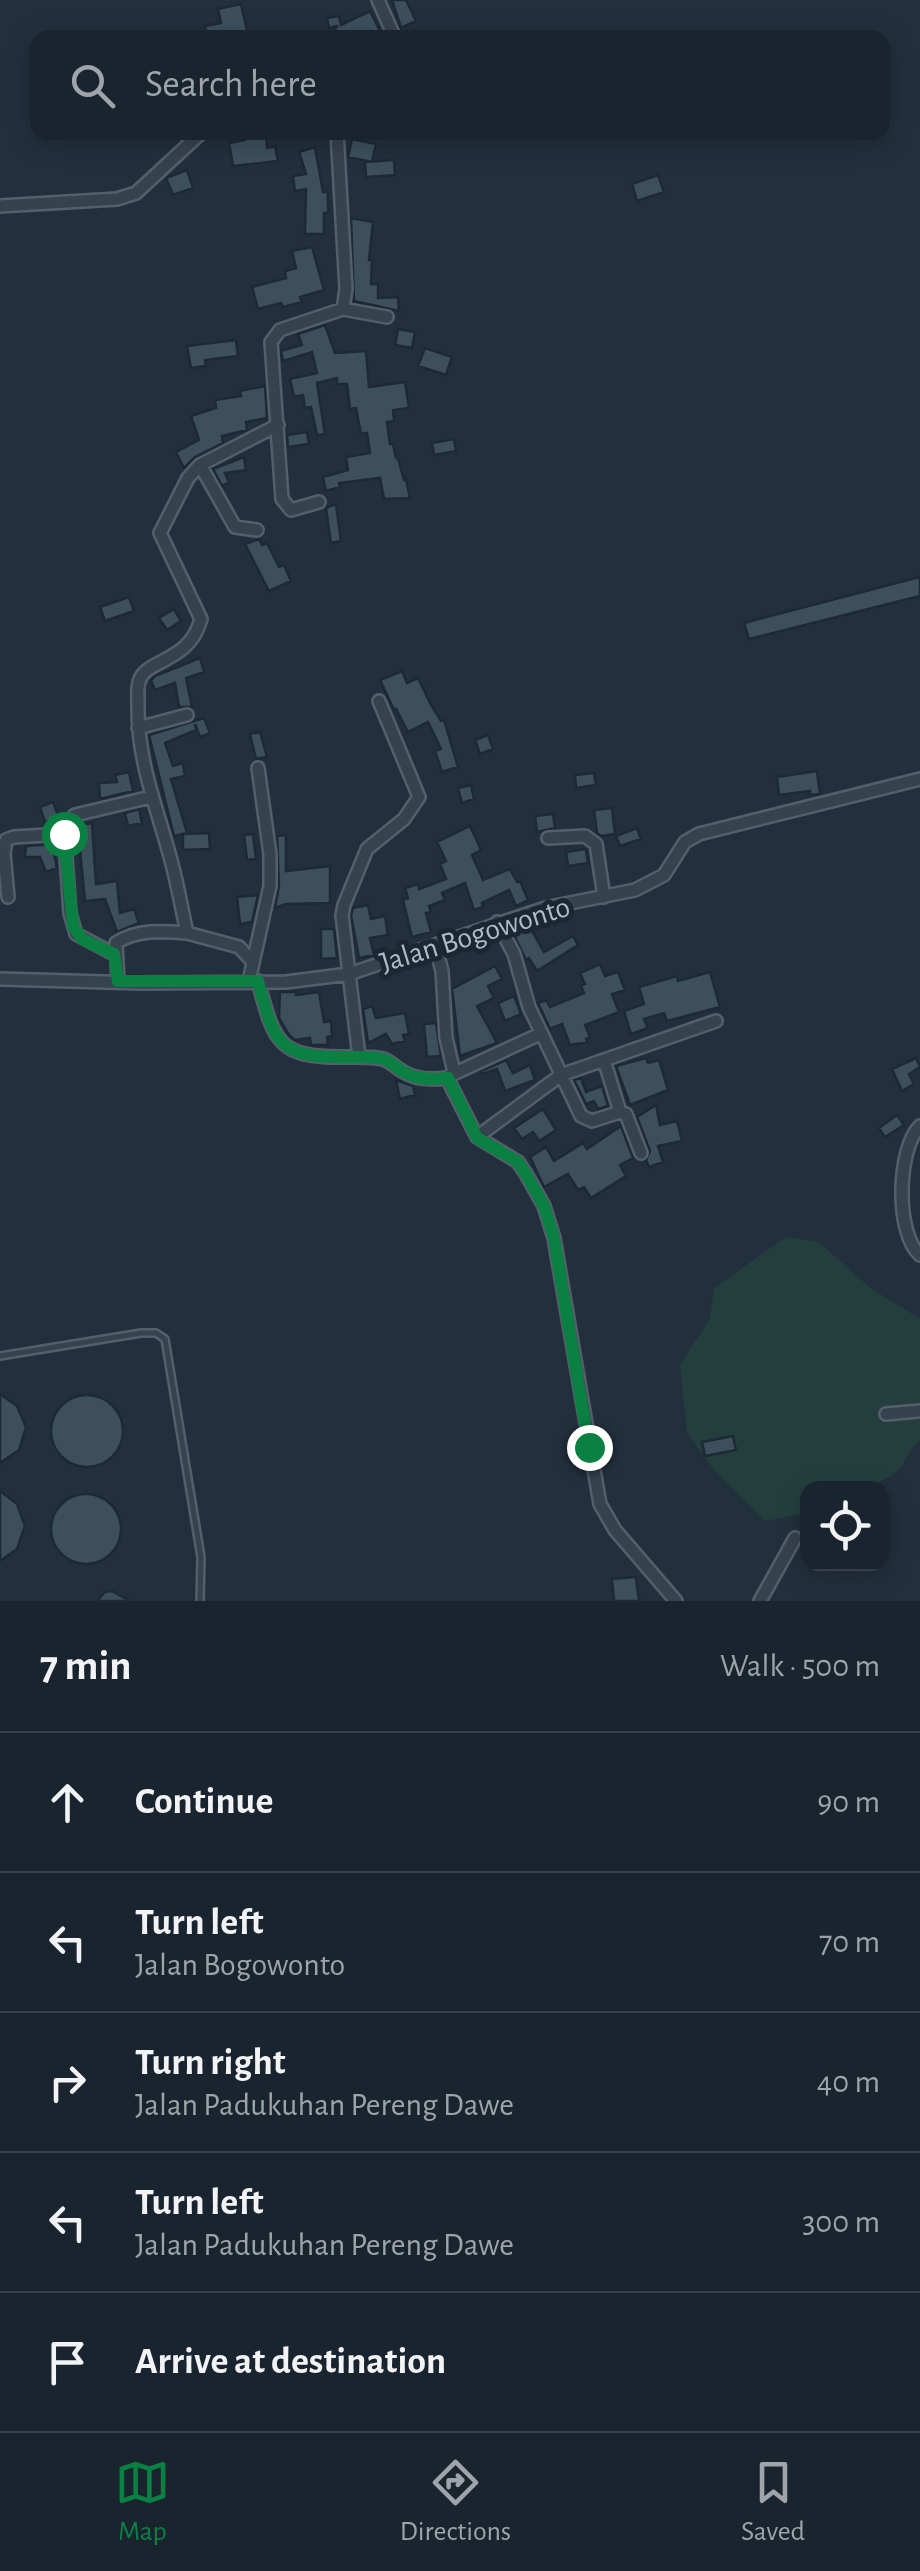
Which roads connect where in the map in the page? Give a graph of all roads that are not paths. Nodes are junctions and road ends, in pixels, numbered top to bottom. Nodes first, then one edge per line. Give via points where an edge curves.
1 (378, 0) edge
2 (391, 30) edge
3 (193, 140) edge
4 (337, 140) edge
5 (0, 206) edge
6 (343, 310) junction
7 (387, 317) dead end
8 (278, 425) junction
9 (200, 466) junction
10 (319, 502) dead end
11 (257, 530) dead end
12 (379, 701) dead end
13 (187, 715) dead end
14 (138, 728) junction
15 (258, 768) dead end
16 (920, 780) edge
17 (152, 797) junction
18 (64, 834) junction
19 (548, 838) dead end
20 (8, 898) dead end
21 (604, 898) junction
22 (497, 922) junction
23 (187, 933) junction
24 (435, 945) junction
25 (114, 954) junction
26 (253, 962) junction
27 (349, 974) junction
28 (0, 978) edge
29 (118, 981) junction
30 (253, 981) junction
31 (716, 1020) dead end
32 (540, 1034) junction
33 (360, 1057) junction
34 (604, 1060) junction
35 (451, 1074) junction
36 (562, 1075) junction
37 (620, 1112) junction
38 (916, 1131) edge
39 (477, 1138) junction
40 (641, 1153) dead end
41 (920, 1254) edge
42 (0, 1356) edge
43 (920, 1411) edge
44 (886, 1414) dead end
45 (794, 1538) dead end
46 (200, 1601) edge
47 (676, 1601) edge
48 (760, 1601) edge

1 - 2 street
3 - 5 street via 136,194
4 - 6 street
6 - 7 street
6 - 8 street via 274,335
8 - 9 street
8 - 10 street via 282,499 291,510
9 - 11 street via 235,527
9 - 14 street via 160,533 201,619 183,651 138,682
12 - 27 street via 419,797 366,848 342,915
13 - 14 street
14 - 17 street
15 - 26 street via 270,886
16 - 21 street, Jalan Bogowonto via 699,834 656,880
17 - 18 street via 75,816
17 - 23 street
18 - 20 street via 6,840
18 - 25 street via 76,934
19 - 21 street via 585,836 596,844
21 - 22 street, Jalan Bogowonto
22 - 24 street, Jalan Bogowonto
22 - 32 street
23 - 25 street via 131,934 116,943
23 - 26 street via 239,947
24 - 27 street, Jalan Bogowonto
24 - 35 street
25 - 29 street
26 - 30 street
27 - 30 street, Jalan Bogowonto
27 - 33 street
28 - 29 street, Jalan Bogowonto
29 - 30 street, Jalan Bogowonto
30 - 33 street via 280,1044 310,1058
31 - 34 street
32 - 35 street
32 - 36 street
33 - 35 street via 386,1059 419,1078
34 - 36 street
34 - 37 street
35 - 39 street
36 - 37 street via 587,1120
36 - 39 street
37 - 40 street via 628,1116
38 - 41 street via 903,1170 904,1220
39 - 47 street via 518,1162 544,1206 600,1504
42 - 46 lane via 141,1333 165,1339 200,1557
43 - 44 street
45 - 48 street

